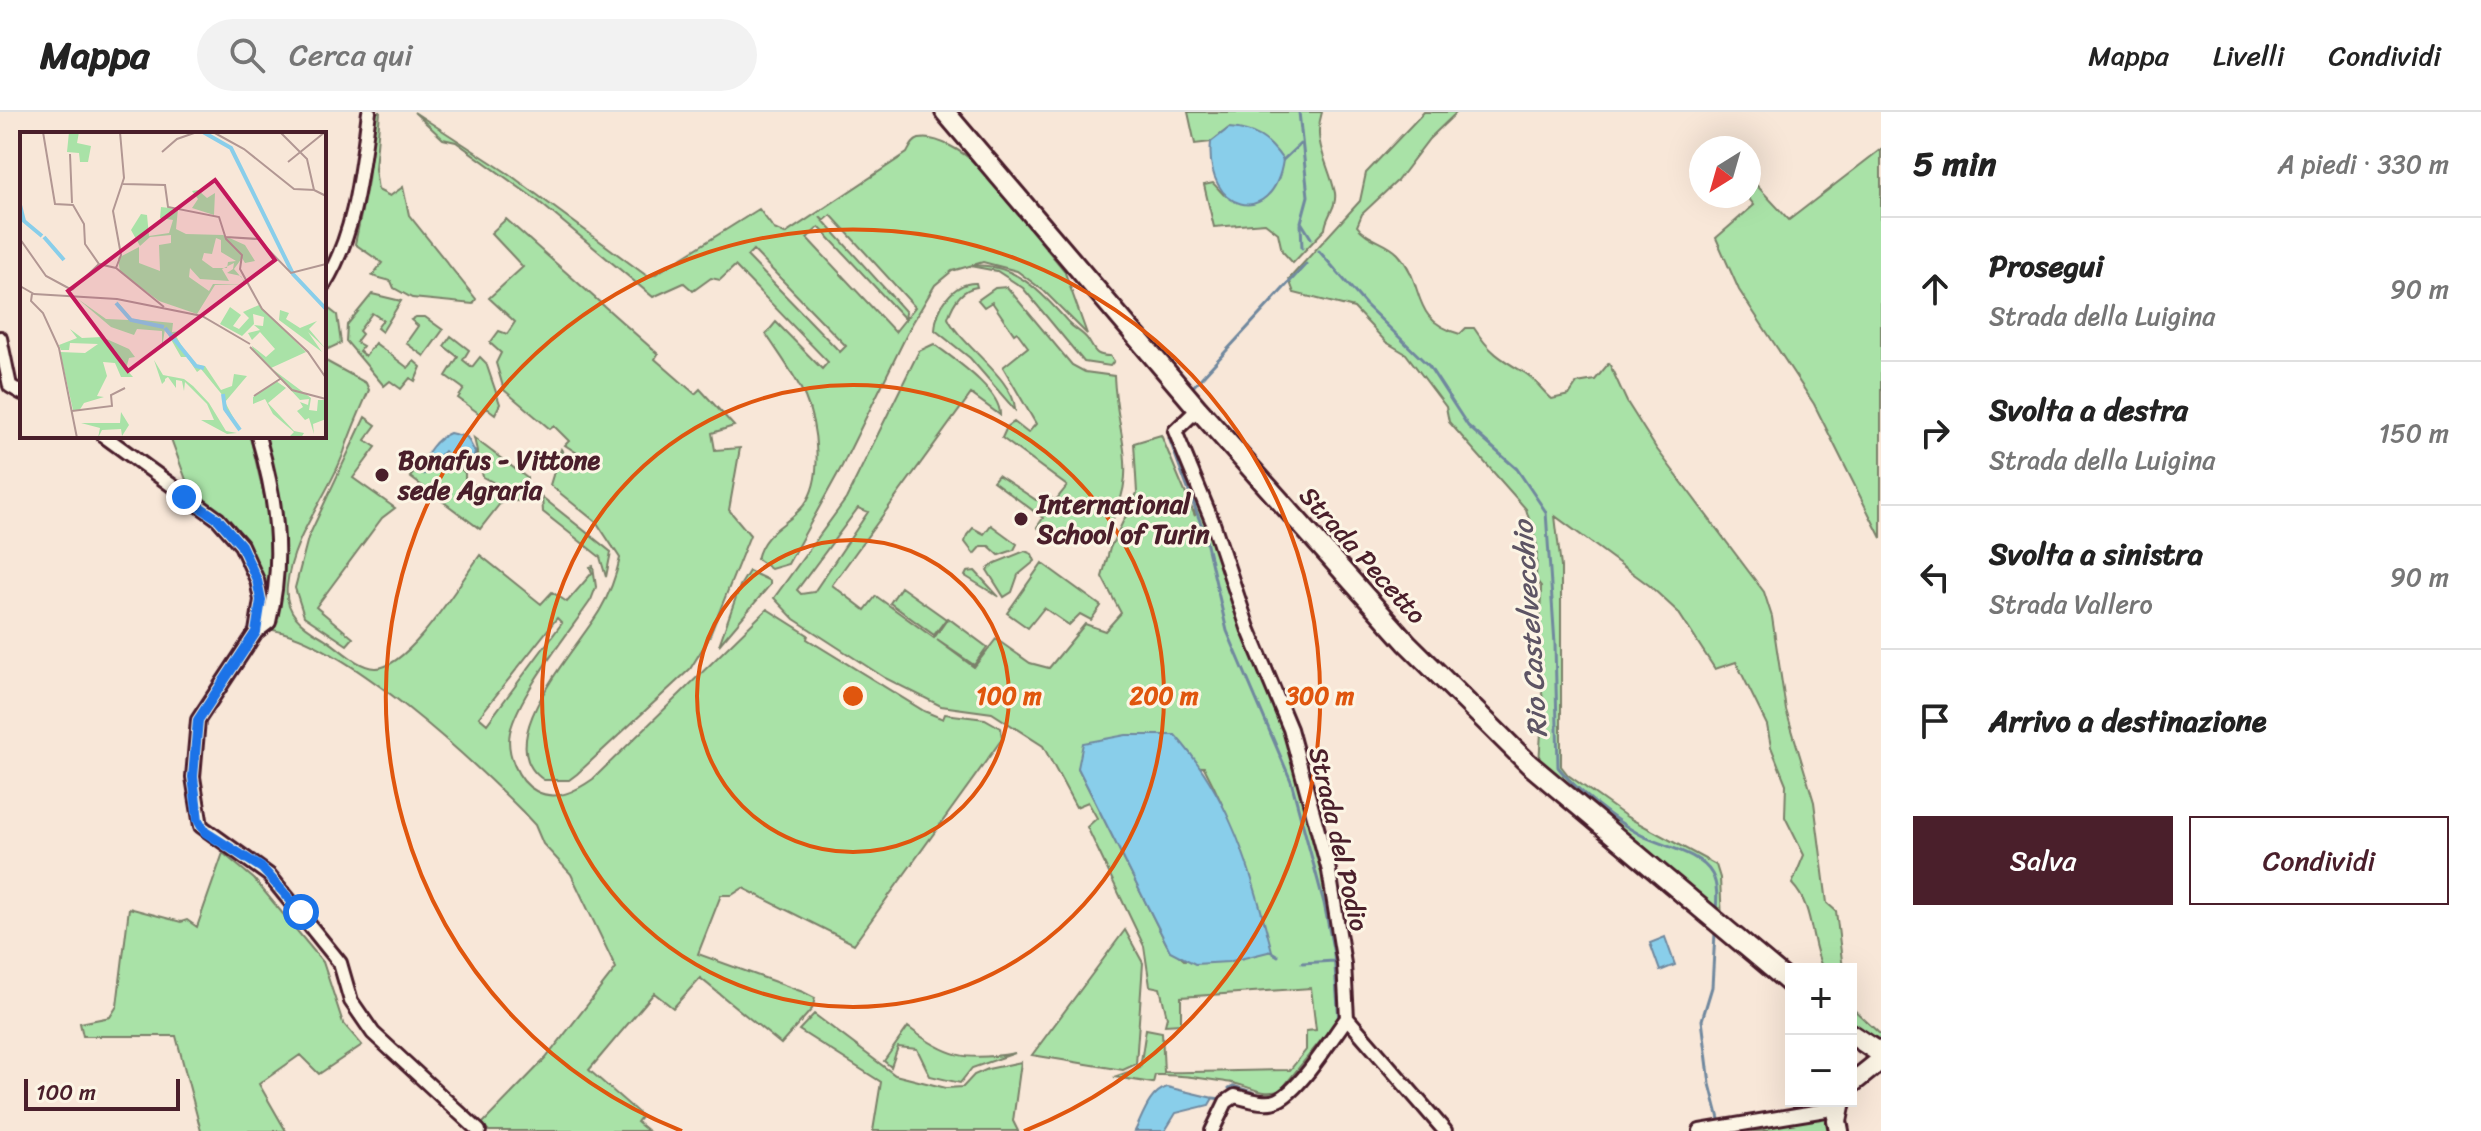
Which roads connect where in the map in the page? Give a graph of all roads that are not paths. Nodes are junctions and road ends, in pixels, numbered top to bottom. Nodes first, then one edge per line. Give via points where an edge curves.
1 (369, 112) edge
2 (945, 112) edge
3 (326, 280) edge
4 (0, 338) edge
5 (20, 392) edge
6 (1198, 409) junction
7 (107, 438) edge
8 (258, 438) edge
9 (256, 632) junction
10 (1785, 979) edge
11 (1347, 1018) junction
12 (1852, 1035) edge
13 (1881, 1057) edge
14 (1857, 1079) edge
15 (1829, 1107) edge
16 (1840, 1107) edge
17 (479, 1131) edge
18 (1212, 1131) edge
19 (1445, 1131) edge
20 (1700, 1131) edge
21 (1839, 1131) edge

1 - 3 street via 352,221
2 - 6 main road, Strada Pecetto
4 - 5 street via 10,386
6 - 10 main road, Strada Pecetto via 1398,634 1529,764
6 - 11 street, Strada del Podio via 1175,431 1290,729 1329,871
7 - 9 street via 218,519 241,545 261,600
8 - 9 street via 279,545 269,622
9 - 17 street via 198,720 193,777 201,826 269,875 340,963 351,1001 373,1033
11 - 18 street via 1281,1098 1264,1102 1235,1096 1226,1102
11 - 19 street
12 - 13 main road
13 - 14 main road
15 - 20 street
16 - 21 main road

